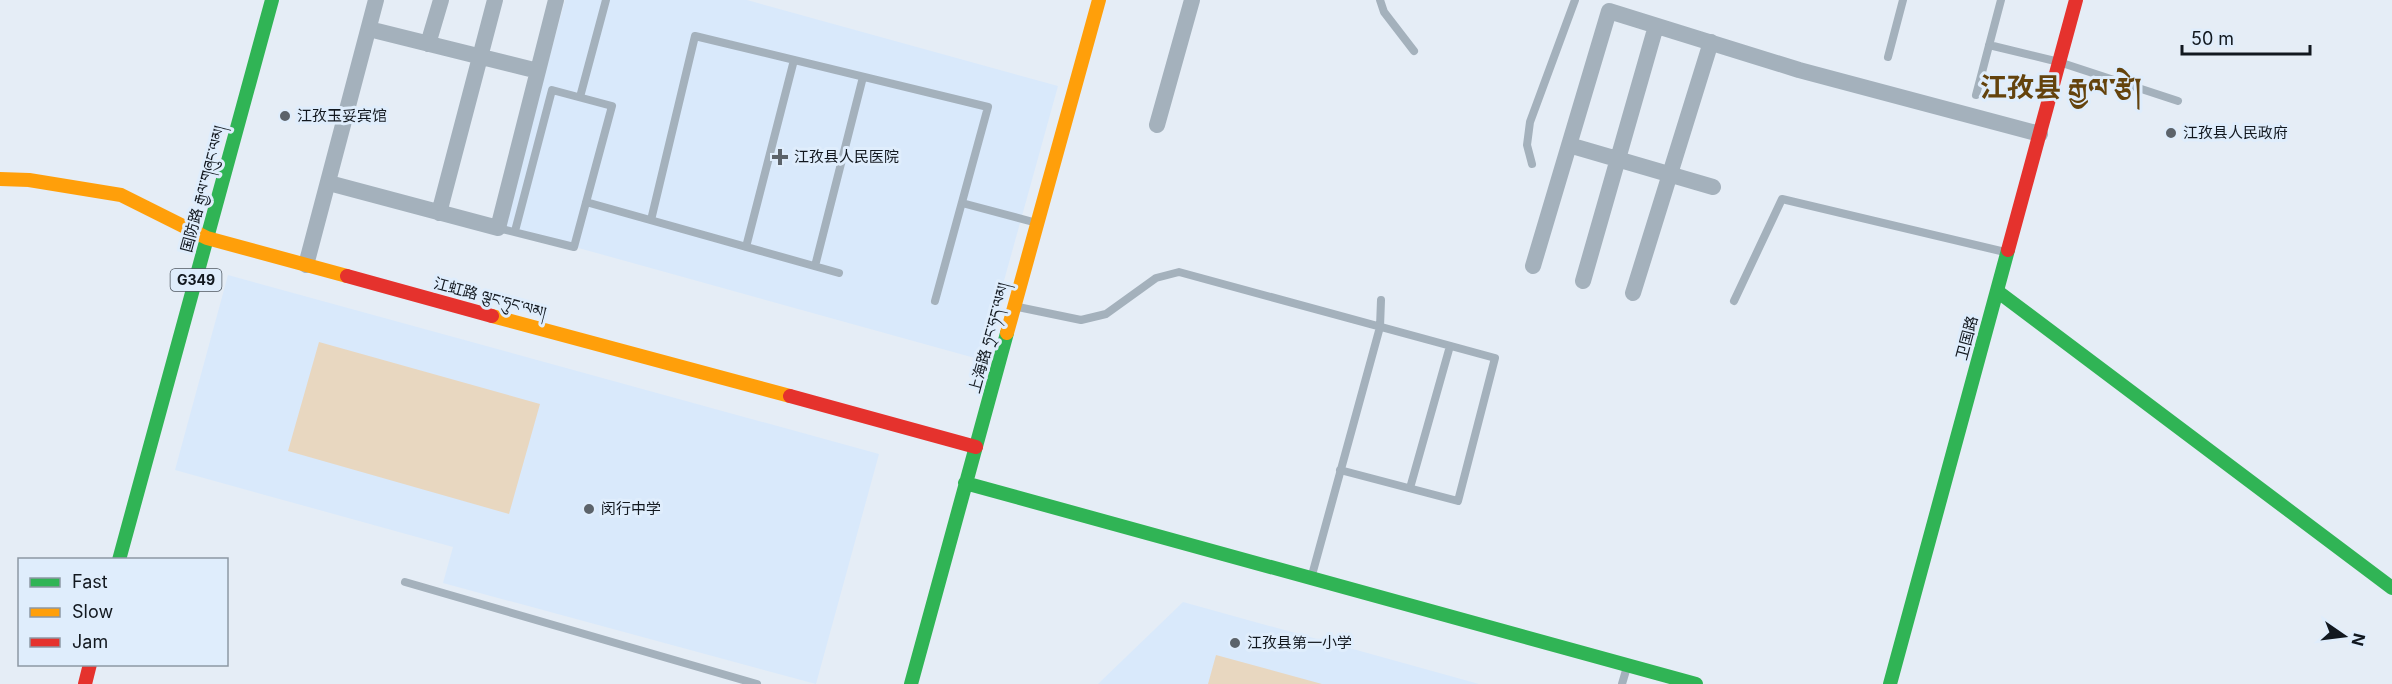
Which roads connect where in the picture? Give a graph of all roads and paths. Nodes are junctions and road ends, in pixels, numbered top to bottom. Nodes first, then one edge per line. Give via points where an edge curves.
1 (272, 0) edge
2 (376, 0) edge
3 (441, 0) edge
4 (495, 0) edge
5 (556, 0) edge
6 (606, 0) edge
7 (1099, 0) edge
8 (1192, 0) edge
9 (1380, 0) edge
10 (1575, 0) edge
11 (1903, 0) edge
12 (2001, 0) edge
13 (2076, 0) edge
14 (1656, 26) junction
15 (369, 29) junction
16 (1711, 42) junction
17 (429, 44) junction
18 (1989, 45) junction
19 (1414, 51) dead end
20 (480, 57) junction
21 (1888, 57) dead end
22 (794, 60) junction
23 (2059, 62) junction
24 (538, 71) junction
25 (862, 77) junction
26 (1977, 95) dead end
27 (580, 97) junction
28 (2178, 101) dead end
29 (1157, 125) dead end
30 (2040, 134) junction
31 (1569, 145) junction
32 (1618, 158) junction
33 (1532, 164) dead end
34 (1670, 174) junction
35 (0, 179) edge
36 (329, 183) junction
37 (1713, 187) dead end
38 (586, 202) junction
39 (962, 203) junction
40 (440, 213) junction
41 (651, 220) junction
42 (1038, 223) junction
43 (498, 228) junction
44 (515, 231) junction
45 (207, 238) junction
46 (746, 247) junction
47 (2007, 252) junction
48 (306, 265) junction
49 (815, 266) junction
50 (1533, 266) dead end
51 (839, 273) dead end
52 (1582, 281) dead end
53 (1997, 291) junction
54 (1633, 293) dead end
55 (1381, 300) dead end
56 (935, 301) dead end
57 (1734, 301) dead end
58 (1014, 307) junction
59 (1380, 327) junction
60 (1450, 346) junction
61 (976, 447) junction
62 (1340, 470) junction
63 (965, 483) junction
64 (1410, 488) junction
65 (120, 558) edge
66 (1311, 578) junction
67 (405, 582) dead end
68 (2392, 588) edge
69 (1627, 665) junction
70 (90, 666) edge
71 (85, 684) edge
72 (757, 684) edge
73 (911, 684) edge
74 (1622, 684) edge
75 (1696, 684) edge
76 (1890, 684) edge

1 - 45 main road, 国防路 རྒྱལ་གཞུང་ལམ། / G349
2 - 15 street
3 - 17 street
4 - 20 street
5 - 24 street
6 - 27 lane
7 - 42 main road, 上海路 ཧྲང་ཧད་ལམ།
8 - 29 street
9 - 19 lane via 1384,12
10 - 33 lane via 1530,122 1527,145
11 - 21 lane
12 - 18 lane
13 - 23 main road, 卫国路
14 - 16 street
14 - 31 street via 1609,11
14 - 32 street
15 - 17 street
15 - 36 street
16 - 30 street via 1799,70
16 - 34 street
17 - 20 street
18 - 23 lane
18 - 26 lane
20 - 24 street
20 - 40 street
22 - 25 lane
22 - 41 lane via 695,36
22 - 46 lane
23 - 28 lane
23 - 30 main road, 卫国路
24 - 43 street
25 - 39 lane via 988,107
25 - 49 lane
27 - 38 lane via 612,106
27 - 44 lane via 552,90
30 - 47 main road, 卫国路
31 - 32 street
31 - 50 street
32 - 34 street
32 - 52 street
34 - 37 street
34 - 54 street
35 - 45 main road, 江虹路 ལྕང་ཧུང་ལམ། via 120,195
36 - 40 street
36 - 48 street
38 - 41 lane
38 - 44 lane via 574,247
39 - 42 lane
39 - 56 lane
40 - 43 street
41 - 46 lane
42 - 58 main road, 上海路 ཧྲང་ཧད་ལམ།
43 - 44 lane
45 - 48 main road, 江虹路 ལྕང་ཧུང་ལམ།
45 - 65 main road, 国防路 རྒྱལ་གཞུང་ལམ། / G349
46 - 49 lane
47 - 53 main road, 卫国路
47 - 57 lane via 1782,199
48 - 61 main road, 江虹路 ལྕང་ཧུང་ལམ།
49 - 51 lane
53 - 68 main road
53 - 76 main road, 卫国路
55 - 59 lane
58 - 59 lane via 1081,320 1106,314 1156,278 1179,272
58 - 61 main road, 上海路 ཧྲང་ཧད་ལམ།
59 - 60 lane
59 - 62 lane
60 - 64 lane
60 - 64 lane via 1495,358 1458,501
61 - 63 main road, 上海路 ཧྲང་ཧད་ལམ།
62 - 64 lane
62 - 66 lane
63 - 66 main road
63 - 73 main road, 上海路 ཧྲང་ཧད་ལམ།
66 - 69 main road
67 - 72 lane
69 - 74 lane
69 - 75 main road
70 - 71 main road

